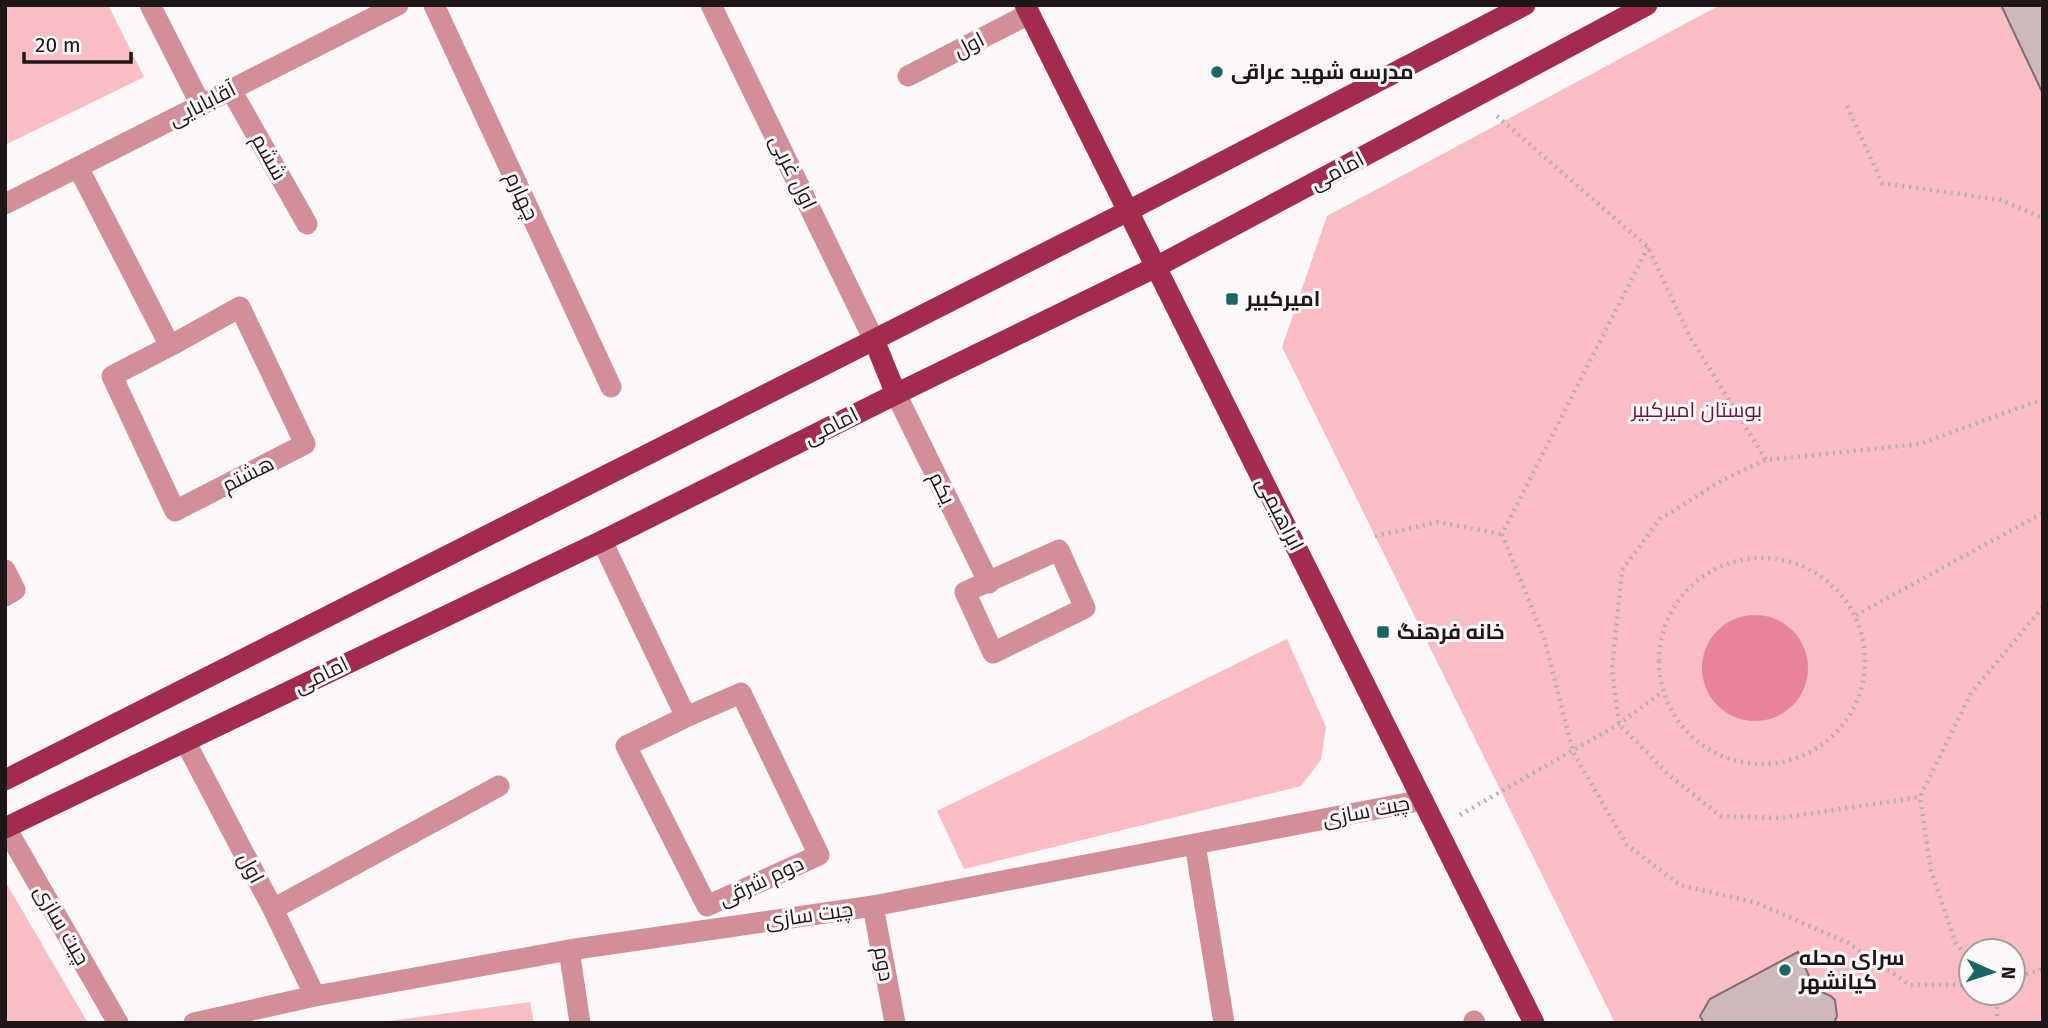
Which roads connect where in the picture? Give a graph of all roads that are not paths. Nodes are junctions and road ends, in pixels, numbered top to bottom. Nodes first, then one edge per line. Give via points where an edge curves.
1 (150, 5) edge
2 (398, 5) edge
3 (434, 5) edge
4 (711, 5) edge
5 (1525, 5) edge
6 (1647, 5) edge
7 (1027, 10) edge
8 (357, 15) edge
9 (908, 76) dead end
10 (231, 90) junction
11 (201, 105) junction
12 (78, 167) junction
13 (5, 204) edge
14 (1128, 211) junction
15 (307, 224) dead end
16 (1156, 267) junction
17 (874, 340) junction
18 (170, 346) junction
19 (611, 387) dead end
20 (896, 394) junction
21 (602, 541) junction
22 (5, 570) edge
23 (989, 583) junction
24 (5, 596) edge
25 (686, 717) junction
26 (185, 741) junction
27 (5, 780) edge
28 (499, 786) dead end
29 (1423, 800) junction
30 (6, 828) edge
31 (1195, 844) junction
32 (873, 906) junction
33 (273, 909) junction
34 (569, 950) junction
35 (314, 996) junction
36 (118, 1023) edge
37 (194, 1023) edge
38 (580, 1023) edge
39 (895, 1023) edge
40 (1224, 1023) edge
41 (1534, 1023) edge

1 - 11 street
2 - 8 street, آقابابایی
3 - 19 street, چهارم
4 - 17 street, اول غربی
5 - 14 main road
6 - 16 main road, امامی
7 - 9 street, اول
7 - 14 main road, ابراهیمی
8 - 10 street, آقابابایی
10 - 11 street, آقابابایی
10 - 15 street, ششم
11 - 12 street, آقابابایی
12 - 13 street, آقابابایی
12 - 18 street
14 - 16 main road, ابراهیمی
14 - 17 main road
16 - 20 main road, امامی
16 - 29 main road, ابراهیمی
17 - 20 main road
17 - 27 main road
18 - 18 street, هشتم via 240,307 305,444 175,511 112,376
20 - 21 main road, امامی
20 - 23 street, یکم
21 - 25 street
21 - 26 main road, امامی
22 - 24 street via 15,590
23 - 23 street via 1059,550 1085,608 993,653 965,592
25 - 25 street, دوم شرقی via 741,693 819,855 708,905 626,746
26 - 30 main road, امامی
26 - 33 street, اول
28 - 33 street
29 - 31 street, چیت سازی
29 - 41 main road, ابراهیمی
30 - 36 street, چیت سازی
31 - 32 street, چیت سازی
31 - 40 street
32 - 34 street, چیت سازی
32 - 39 street, دوم
33 - 35 street, اول
34 - 35 street, چیت سازی
34 - 38 street
35 - 37 street, چیت سازی

